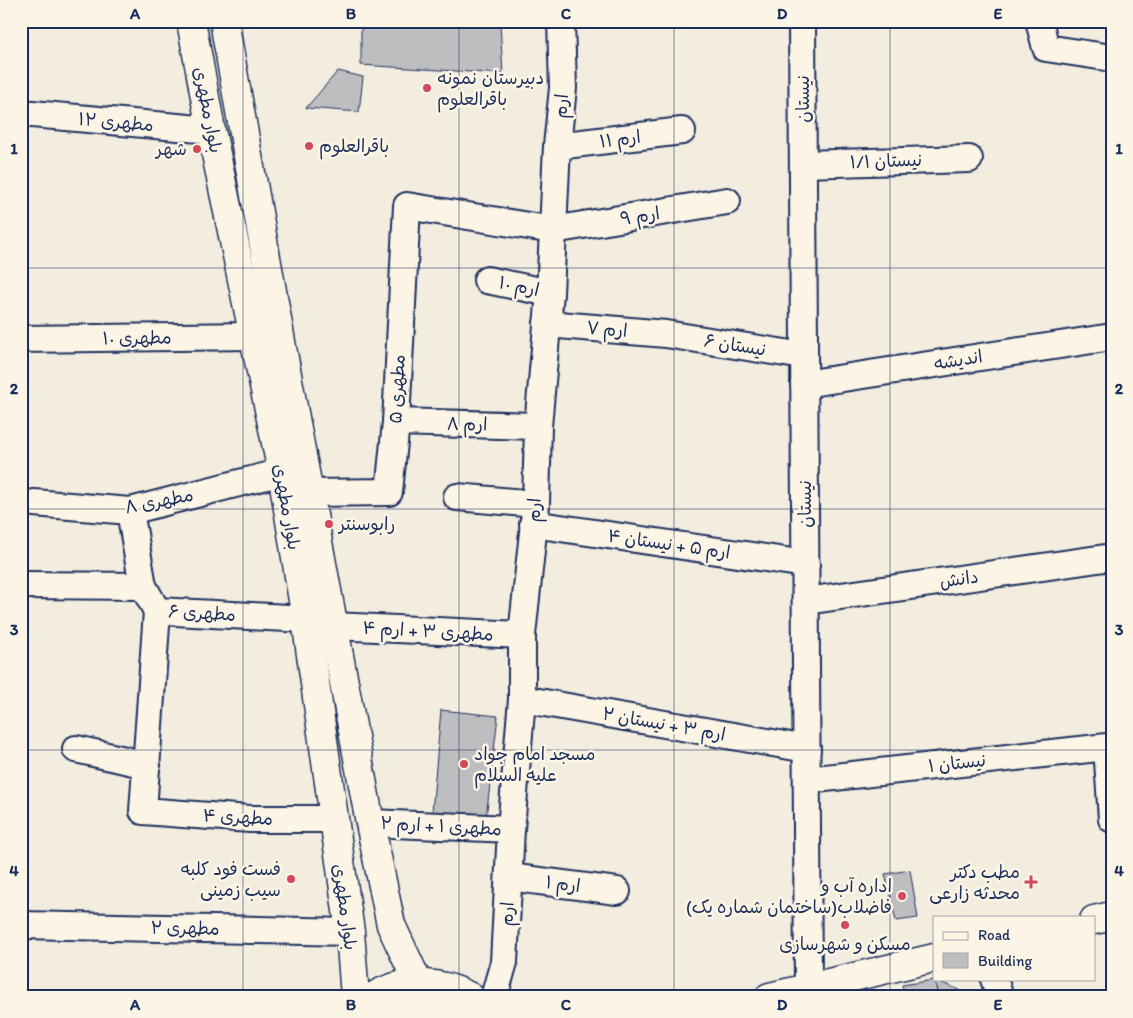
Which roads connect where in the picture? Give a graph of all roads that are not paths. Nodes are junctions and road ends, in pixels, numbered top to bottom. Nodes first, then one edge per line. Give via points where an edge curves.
1 (191, 21) edge
2 (224, 21) edge
3 (561, 21) edge
4 (802, 21) edge
5 (1038, 21) edge
6 (1112, 58) edge
7 (21, 112) edge
8 (211, 130) junction
9 (682, 131) dead end
10 (557, 146) junction
11 (969, 159) dead end
12 (803, 164) junction
13 (727, 201) dead end
14 (407, 206) joint
15 (553, 230) junction
16 (487, 280) dead end
17 (550, 293) junction
18 (547, 324) junction
19 (666, 334) joint
20 (254, 336) junction
21 (1112, 337) edge
22 (21, 339) edge
23 (804, 356) junction
24 (804, 384) junction
25 (396, 422) junction
26 (538, 426) junction
27 (282, 472) junction
28 (310, 493) junction
29 (457, 497) dead end
30 (34, 503) dead end
31 (130, 511) junction
32 (535, 514) junction
33 (1112, 557) edge
34 (806, 564) junction
35 (21, 585) edge
36 (143, 586) junction
37 (806, 601) junction
38 (158, 611) junction
39 (306, 619) junction
40 (334, 626) junction
41 (522, 635) junction
42 (522, 700) junction
43 (76, 749) dead end
44 (807, 749) junction
45 (147, 765) junction
46 (807, 780) junction
47 (333, 819) junction
48 (1112, 819) edge
49 (370, 823) junction
50 (511, 829) junction
51 (509, 877) junction
52 (617, 891) dead end
53 (1112, 916) edge
54 (1096, 920) edge
55 (21, 925) edge
56 (350, 932) junction
57 (933, 958) edge
58 (994, 980) edge
59 (418, 983) junction
60 (808, 988) junction
61 (355, 997) edge
62 (373, 997) edge
63 (470, 997) edge
64 (494, 997) edge
65 (769, 997) edge
66 (1000, 997) edge

1 - 8 main road, بلوار مطهری
2 - 28 main road, بلوار مطهری
3 - 10 street, ارم via 563,88
4 - 12 street, نیستان
5 - 6 street via 1046,48
7 - 8 street, مطهری ۱۲
8 - 20 main road, بلوار مطهری
9 - 10 street, ارم ۱۱
10 - 15 street, ارم
11 - 12 street, نیستان ۱/۱
12 - 23 street, نیستان
13 - 15 street, ارم ۹
14 - 15 street, ارم ۹
14 - 25 street, مطهری ۵
15 - 17 street, ارم
16 - 17 street, ارم ۱۰
17 - 18 street, ارم
18 - 19 street, ارم ۷
18 - 26 street, ارم
19 - 23 street, نیستان ۶
20 - 22 street, مطهری ۱۰
20 - 27 main road, بلوار مطهری
21 - 24 street, اندیشه
23 - 24 street, نیستان
24 - 34 street, نیستان
25 - 26 street, ارم ۸
25 - 28 street, مطهری ۵ via 389,492
26 - 32 street, ارم
27 - 31 street, مطهری ۸
27 - 39 main road, بلوار مطهری
28 - 40 main road, بلوار مطهری
29 - 32 street, ارم ۵ + نیستان ۴
30 - 31 street, مطهری ۸
31 - 36 street
32 - 34 street, ارم ۵ + نیستان ۴
32 - 41 street, ارم
33 - 37 street, دانش
34 - 37 street, نیستان
35 - 36 street
36 - 38 street, مطهری ۶
37 - 44 street, نیستان
38 - 39 street, مطهری ۶
38 - 45 street
39 - 47 main road, بلوار مطهری
40 - 41 street, مطهری ۳ + ارم ۴
40 - 49 main road, بلوار مطهری
41 - 42 street, ارم
42 - 44 street, ارم ۳ + نیستان ۲
42 - 50 street, ارم
43 - 45 street
44 - 46 street, نیستان
45 - 47 street, مطهری ۴ via 143,811 250,819
46 - 48 street, نیستان ۱ via 1107,747
46 - 60 street, نیستان
47 - 56 main road, بلوار مطهری
49 - 50 street, مطهری ۱ + ارم ۲
49 - 59 main road, بلوار مطهری via 391,926
50 - 51 street, ارم
51 - 52 street, ارم ۱
51 - 64 street, ارم via 504,962
53 - 54 main road
55 - 56 street, مطهری ۲
56 - 61 main road, بلوار مطهری
57 - 60 main road
58 - 66 street
59 - 62 main road via 385,990
59 - 63 main road via 444,986
60 - 65 main road

